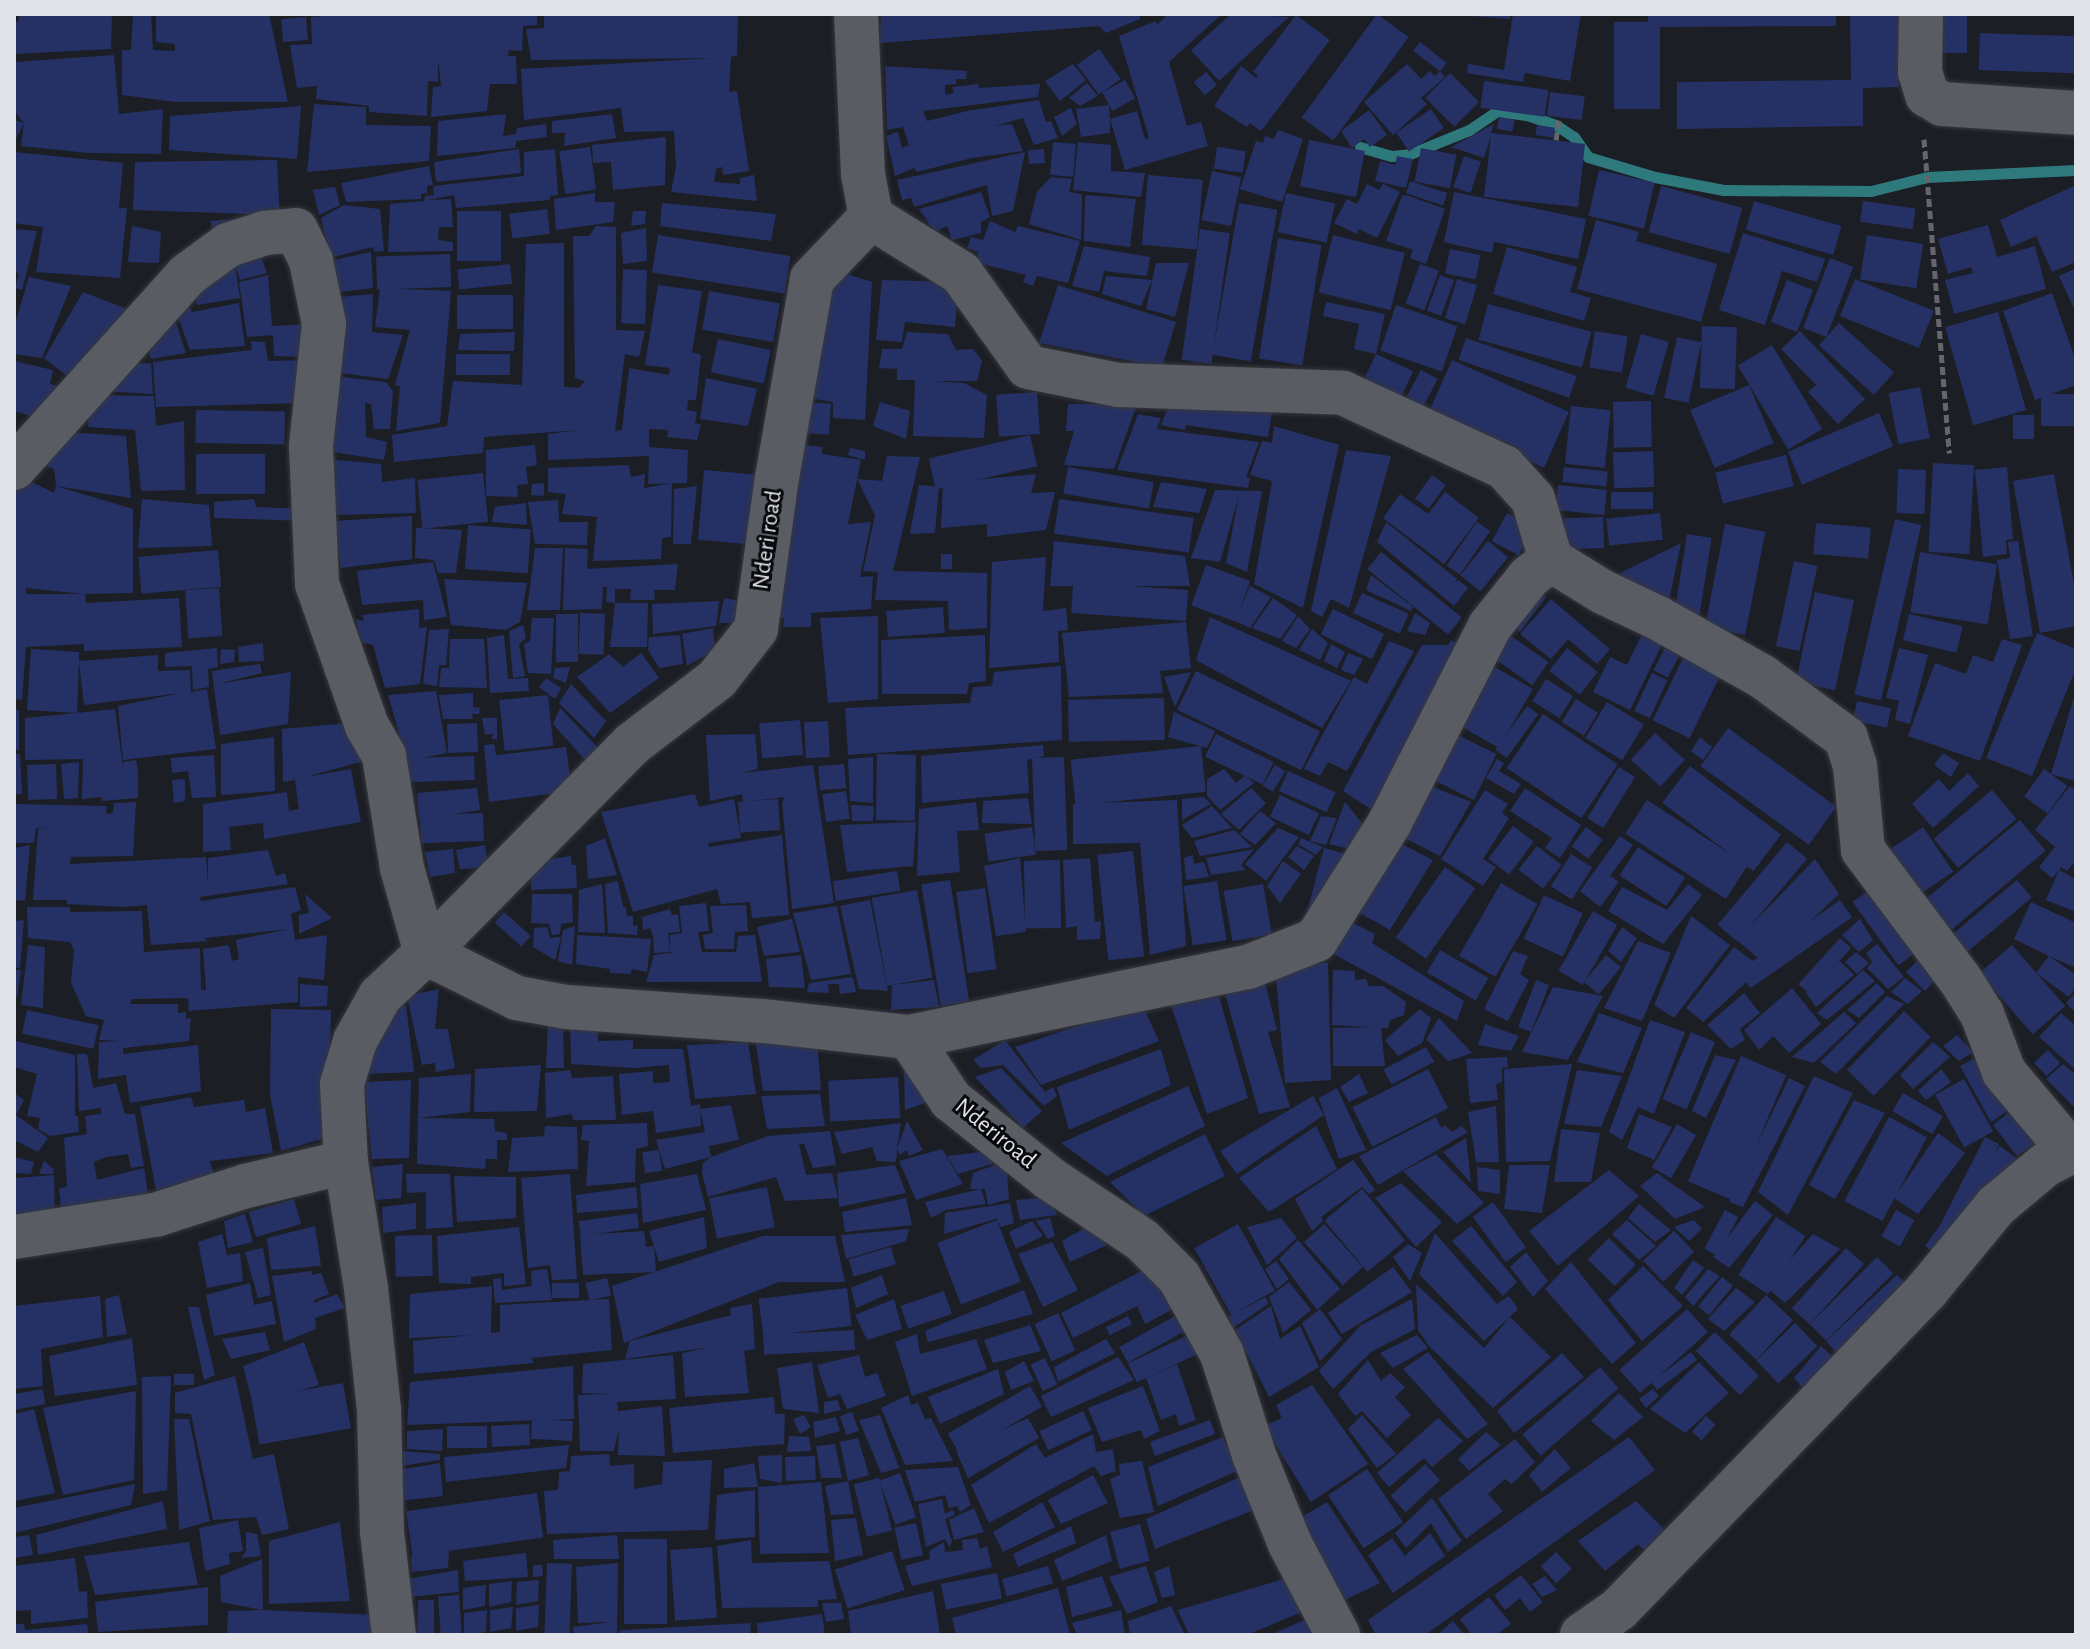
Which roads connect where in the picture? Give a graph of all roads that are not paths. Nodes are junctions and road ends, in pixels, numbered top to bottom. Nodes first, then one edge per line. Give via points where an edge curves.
1 (856, 14) edge
2 (1921, 14) edge
3 (2076, 113) edge
4 (871, 217) junction
5 (14, 468) edge
6 (1551, 560) junction
7 (426, 953) junction
8 (909, 1037) junction
9 (2073, 1150) edge
10 (346, 1162) junction
11 (14, 1237) edge
12 (394, 1635) edge
13 (1338, 1635) edge
14 (1582, 1635) edge

1 - 4 street via 863,174
2 - 3 street via 1920,72 1927,95 1942,104
4 - 6 street via 961,273 1028,367 1119,385 1343,393 1504,467 1533,499
4 - 7 street, Nderi road via 812,279 756,629 717,679 632,744
5 - 7 street via 187,275 228,245 296,230 311,261 324,324 311,446 317,584 367,726 384,756 402,868
6 - 8 street via 1529,577 1490,626 1389,824 1316,940 1248,967
6 - 9 street via 1763,677 1846,738 1855,766 1863,850 1960,979 1982,1014 2004,1072
7 - 8 street via 517,998
7 - 10 street, Nderi road via 380,996 355,1041 342,1084
8 - 13 street, Nderiroad via 951,1100 1049,1178 1142,1240 1179,1277 1222,1354 1285,1531
9 - 14 street via 2045,1165 1996,1206 1927,1290 1619,1609
10 - 11 street via 155,1215
10 - 12 street, Nderi road via 379,1410 382,1532

